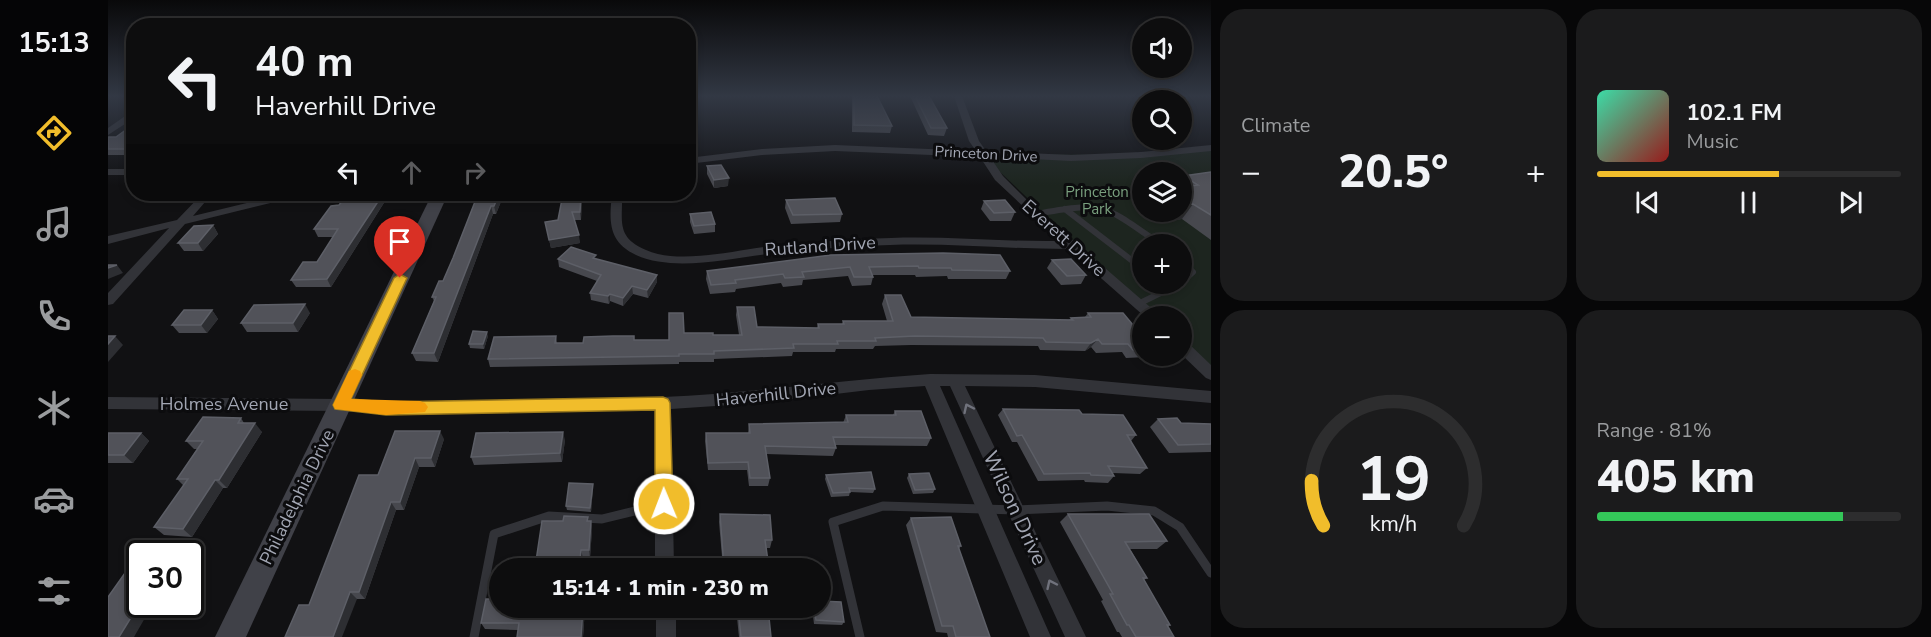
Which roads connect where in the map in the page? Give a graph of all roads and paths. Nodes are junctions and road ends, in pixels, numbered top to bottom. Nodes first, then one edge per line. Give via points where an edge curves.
1 (969, 126) edge
2 (1211, 148) edge
3 (981, 154) junction
4 (696, 160) edge
5 (108, 172) edge
6 (126, 172) edge
7 (200, 201) edge
8 (265, 201) edge
9 (437, 201) edge
10 (616, 201) edge
11 (1065, 209) junction
12 (1036, 214) junction
13 (182, 220) junction
14 (1146, 234) edge
15 (108, 240) edge
16 (1071, 245) junction
17 (1132, 260) edge
18 (1159, 294) edge
19 (108, 301) edge
20 (1138, 304) junction
21 (1140, 306) edge
22 (1192, 355) edge
23 (1211, 374) edge
24 (930, 380) junction
25 (955, 380) junction
26 (1211, 397) edge
27 (108, 403) edge
28 (663, 403) junction
29 (340, 405) junction
30 (664, 504) junction
31 (986, 509) junction
32 (1016, 510) junction
33 (665, 558) edge
34 (1211, 573) edge
35 (666, 618) edge
36 (230, 637) edge
37 (474, 637) edge
38 (666, 637) edge
39 (860, 637) edge
40 (1041, 637) edge
41 (1076, 637) edge

1 - 3 street, Everett Drive
2 - 3 street, Princeton Drive via 1112,157
3 - 4 street, Princeton Drive via 835,148
3 - 12 street, Everett Drive
5 - 6 street
7 - 13 street
8 - 13 street
9 - 29 main road, Philadelphia Drive
10 - 16 street, Rutland Drive via 615,222 621,239 645,254 671,260 873,242
11 - 12 lane
11 - 14 lane via 1095,207 1115,212
11 - 17 lane
12 - 16 street, Everett Drive
13 - 15 street
13 - 19 street
16 - 20 street, Everett Drive
18 - 20 lane
20 - 21 street, Everett Drive
22 - 23 street
24 - 25 street, Haverhill Drive
24 - 28 street, Haverhill Drive
24 - 31 street, Wilson Drive
25 - 26 street, Haverhill Drive via 1046,382
32 -> 25 street, Wilson Drive
27 - 29 street, Holmes Avenue
28 - 29 street, Haverhill Drive via 386,408
28 - 30 street
29 - 36 main road, Philadelphia Drive
30 - 33 street
30 - 37 lane via 602,519 549,516 494,534
31 - 32 lane
31 - 39 lane via 883,506 833,522
31 - 40 street, Wilson Drive
32 - 34 lane via 1107,506 1154,511 1180,527
41 -> 32 street, Wilson Drive
35 - 38 street

